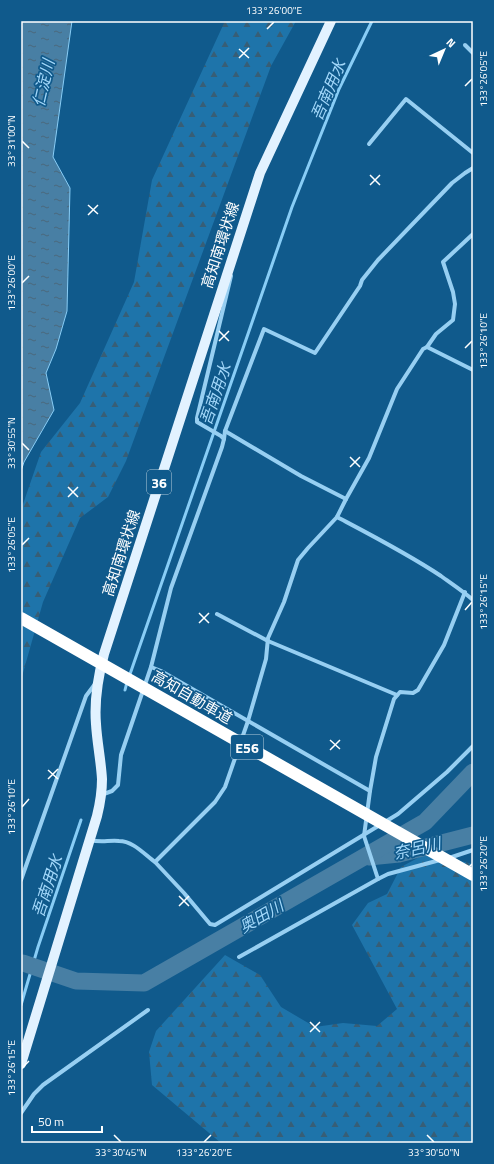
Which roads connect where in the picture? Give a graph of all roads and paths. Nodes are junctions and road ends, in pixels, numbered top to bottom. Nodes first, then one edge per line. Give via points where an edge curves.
1 (331, 21) edge
2 (465, 45) dead end
3 (473, 53) edge
4 (369, 144) dead end
5 (473, 153) edge
6 (473, 168) edge
7 (246, 212) junction
8 (473, 234) edge
9 (427, 346) junction
10 (473, 370) edge
11 (225, 431) junction
12 (222, 438) junction
13 (346, 499) junction
14 (337, 517) junction
15 (465, 592) junction
16 (473, 600) edge
17 (217, 614) dead end
18 (21, 618) edge
19 (268, 641) junction
20 (151, 667) junction
21 (97, 682) junction
22 (397, 695) junction
23 (248, 721) junction
24 (473, 746) edge
25 (370, 791) junction
26 (101, 795) junction
27 (364, 836) junction
28 (90, 840) junction
29 (436, 849) dead end
30 (473, 850) edge
31 (155, 862) junction
32 (425, 864) junction
33 (473, 875) edge
34 (378, 879) junction
35 (21, 880) edge
36 (240, 957) dead end
37 (148, 1010) dead end
38 (21, 1064) edge
39 (21, 1112) edge

1 - 7 main road, 高知南環状線 / 36 via 260,172
2 - 3 street
4 - 5 street via 406,99
6 - 11 street via 452,183 378,260 362,280 315,353 264,329
7 - 12 street via 197,422
7 - 21 main road, 高知南環状線 / 36
8 - 9 street via 443,262 454,298 453,320 436,334
9 - 10 street
9 - 13 street via 397,389 369,458
11 - 12 street
11 - 13 street via 300,476
12 - 20 street via 171,588
13 - 14 street
14 - 15 street via 424,564
14 - 19 street via 298,560
15 - 16 street
15 - 22 street via 444,645 418,690 413,693 400,692
17 - 19 street
18 - 33 highway, 高知自動車道 / E56, bridge
19 - 22 street
19 - 23 street via 266,660
20 - 23 street
20 - 26 street via 121,756 118,785 112,791
21 - 26 main road, 高知南環状線 / 36 via 96,724 102,780
21 - 35 street via 86,696
22 - 25 street via 376,757
23 - 25 street
23 - 31 street via 225,787 215,802
24 - 27 street via 426,791 398,814
25 - 27 street
26 - 28 main road, 高知南環状線 / 36
27 - 31 street via 215,925 210,924
27 - 34 street
28 - 31 street via 132,844
28 - 38 main road, 高知南環状線 / 36
29 - 32 street
30 - 32 street
32 - 34 street
34 - 36 street
37 - 39 street via 43,1085

